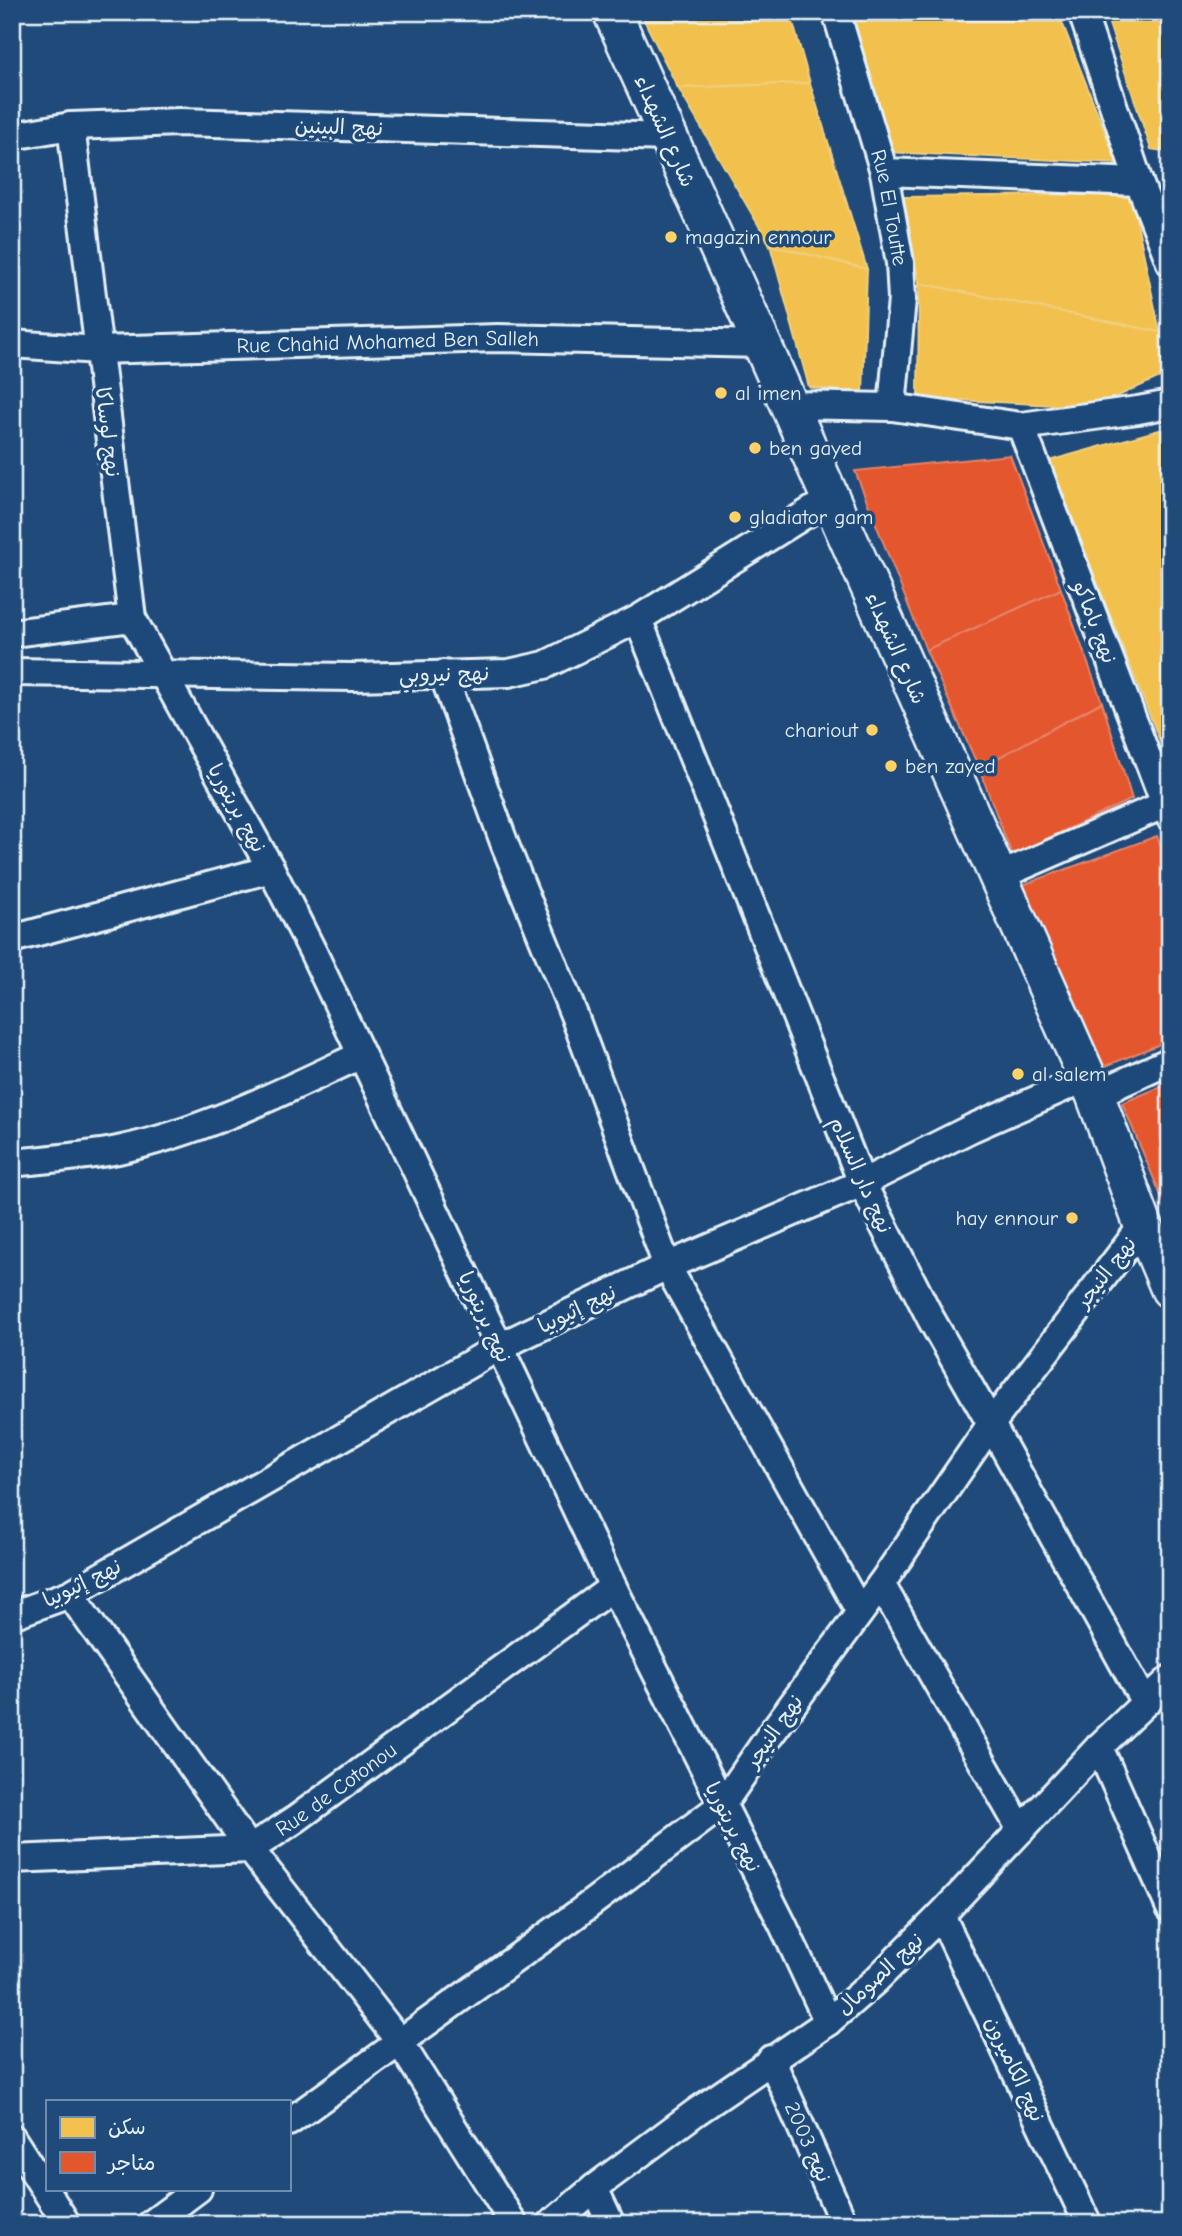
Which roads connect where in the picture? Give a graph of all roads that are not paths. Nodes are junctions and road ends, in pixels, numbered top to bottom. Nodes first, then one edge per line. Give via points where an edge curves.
1 (612, 12) edge
2 (836, 12) edge
3 (1082, 12) edge
4 (71, 125) junction
5 (12, 136) edge
6 (668, 137) junction
7 (884, 172) junction
8 (1139, 182) junction
9 (1170, 261) edge
10 (12, 344) edge
11 (762, 344) junction
12 (98, 350) junction
13 (1170, 404) edge
14 (789, 405) junction
15 (892, 407) junction
16 (1021, 426) junction
17 (830, 499) junction
18 (132, 618) junction
19 (638, 619) junction
20 (12, 633) edge
21 (12, 671) edge
22 (162, 672) junction
23 (443, 674) junction
24 (1168, 808) edge
25 (271, 869) junction
26 (998, 877) junction
27 (12, 939) edge
28 (361, 1055) junction
29 (1170, 1061) edge
30 (1091, 1086) junction
31 (12, 1163) edge
32 (862, 1183) junction
33 (1143, 1225) junction
34 (667, 1266) junction
35 (1170, 1289) edge
36 (499, 1347) junction
37 (992, 1424) junction
38 (881, 1584) junction
39 (613, 1587) junction
40 (70, 1594) junction
41 (860, 1612) junction
42 (12, 1615) edge
43 (1170, 1679) edge
44 (1144, 1701) junction
45 (1099, 1747) junction
46 (722, 1805) junction
47 (1021, 1830) junction
48 (250, 1849) junction
49 (12, 1860) edge
50 (1170, 1908) edge
51 (942, 1915) junction
52 (828, 2022) junction
53 (399, 2041) junction
54 (771, 2059) junction
55 (290, 2121) edge
56 (12, 2138) edge
57 (594, 2188) junction
58 (197, 2190) edge
59 (67, 2224) edge
60 (151, 2224) edge
61 (514, 2224) edge
62 (551, 2224) edge
63 (611, 2224) edge
64 (844, 2224) edge
65 (1088, 2224) edge

1 - 6 main road, شارع الشهداء
2 - 7 street, Rue El Toutte
3 - 8 street
4 - 5 street, نهج البينين
4 - 6 street, نهج البينين via 180,122
4 - 12 street, نهج لوساكا
6 - 11 main road, شارع الشهداء
7 - 8 street
7 - 15 street, Rue El Toutte via 902,299
8 - 9 street
10 - 12 street, Rue Chahid Mohamed Ben Salleh
11 - 12 street, Rue Chahid Mohamed Ben Salleh via 498,338
11 - 14 main road, شارع الشهداء
12 - 18 street, نهج لوساكا
13 - 16 street
14 - 15 street
14 - 17 main road, شارع الشهداء
15 - 16 street
16 - 24 street, نهج باماكو
17 - 19 street, نهج نيروبي
17 - 26 main road, شارع الشهداء
18 - 20 street
18 - 22 street, نهج بريتوريا
19 - 23 street, نهج نيروبي via 545,665 509,673
19 - 32 street, نهج دار السلام
21 - 22 street, نهج نيروبي
22 - 23 street, نهج نيروبي via 353,677
22 - 25 street, نهج بريتوريا
23 - 34 street
24 - 26 street
25 - 27 street
25 - 28 street, نهج بريتوريا
26 - 30 main road, شارع الشهداء
28 - 31 street via 202,1127 117,1150
28 - 36 street, نهج بريتوريا
29 - 30 street, نهج إثيوبيا
30 - 32 street, نهج إثيوبيا via 972,1128
30 - 33 main road, شارع الشهداء
32 - 34 street, نهج إثيوبيا
32 - 37 street, نهج دار السلام via 931,1319
33 - 35 main road, شارع الشهداء
33 - 37 street, نهج النيجر
34 - 36 street, نهج إثيوبيا
34 - 41 street
36 - 39 street, نهج بريتوريا
36 - 40 street, نهج إثيوبيا
37 - 38 street, نهج النيجر
37 - 44 street, نهج دار السلام
38 - 41 street, نهج النيجر
38 - 47 street
39 - 46 street, نهج بريتوريا
39 - 48 street, Rue de Cotonou
40 - 42 street, نهج إثيوبيا
40 - 48 street
41 - 46 street, نهج النيجر
43 - 44 street, نهج الصومال
44 - 45 street, نهج الصومال
45 - 47 street, نهج الصومال
45 - 50 street
46 - 52 street, نهج بريتوريا
46 - 53 street, نهج النيجر
47 - 51 street, نهج الصومال
48 - 49 street
48 - 53 street
51 - 52 street, نهج الصومال
51 - 65 street, نهج الكاميرون
52 - 54 street, نهج الصومال
53 - 55 street, نهج النيجر
53 - 61 street
54 - 57 street, نهج الصومال
54 - 64 street, نهج 2003
56 - 59 street
57 - 62 street, نهج الصومال
57 - 63 street
58 - 60 street

